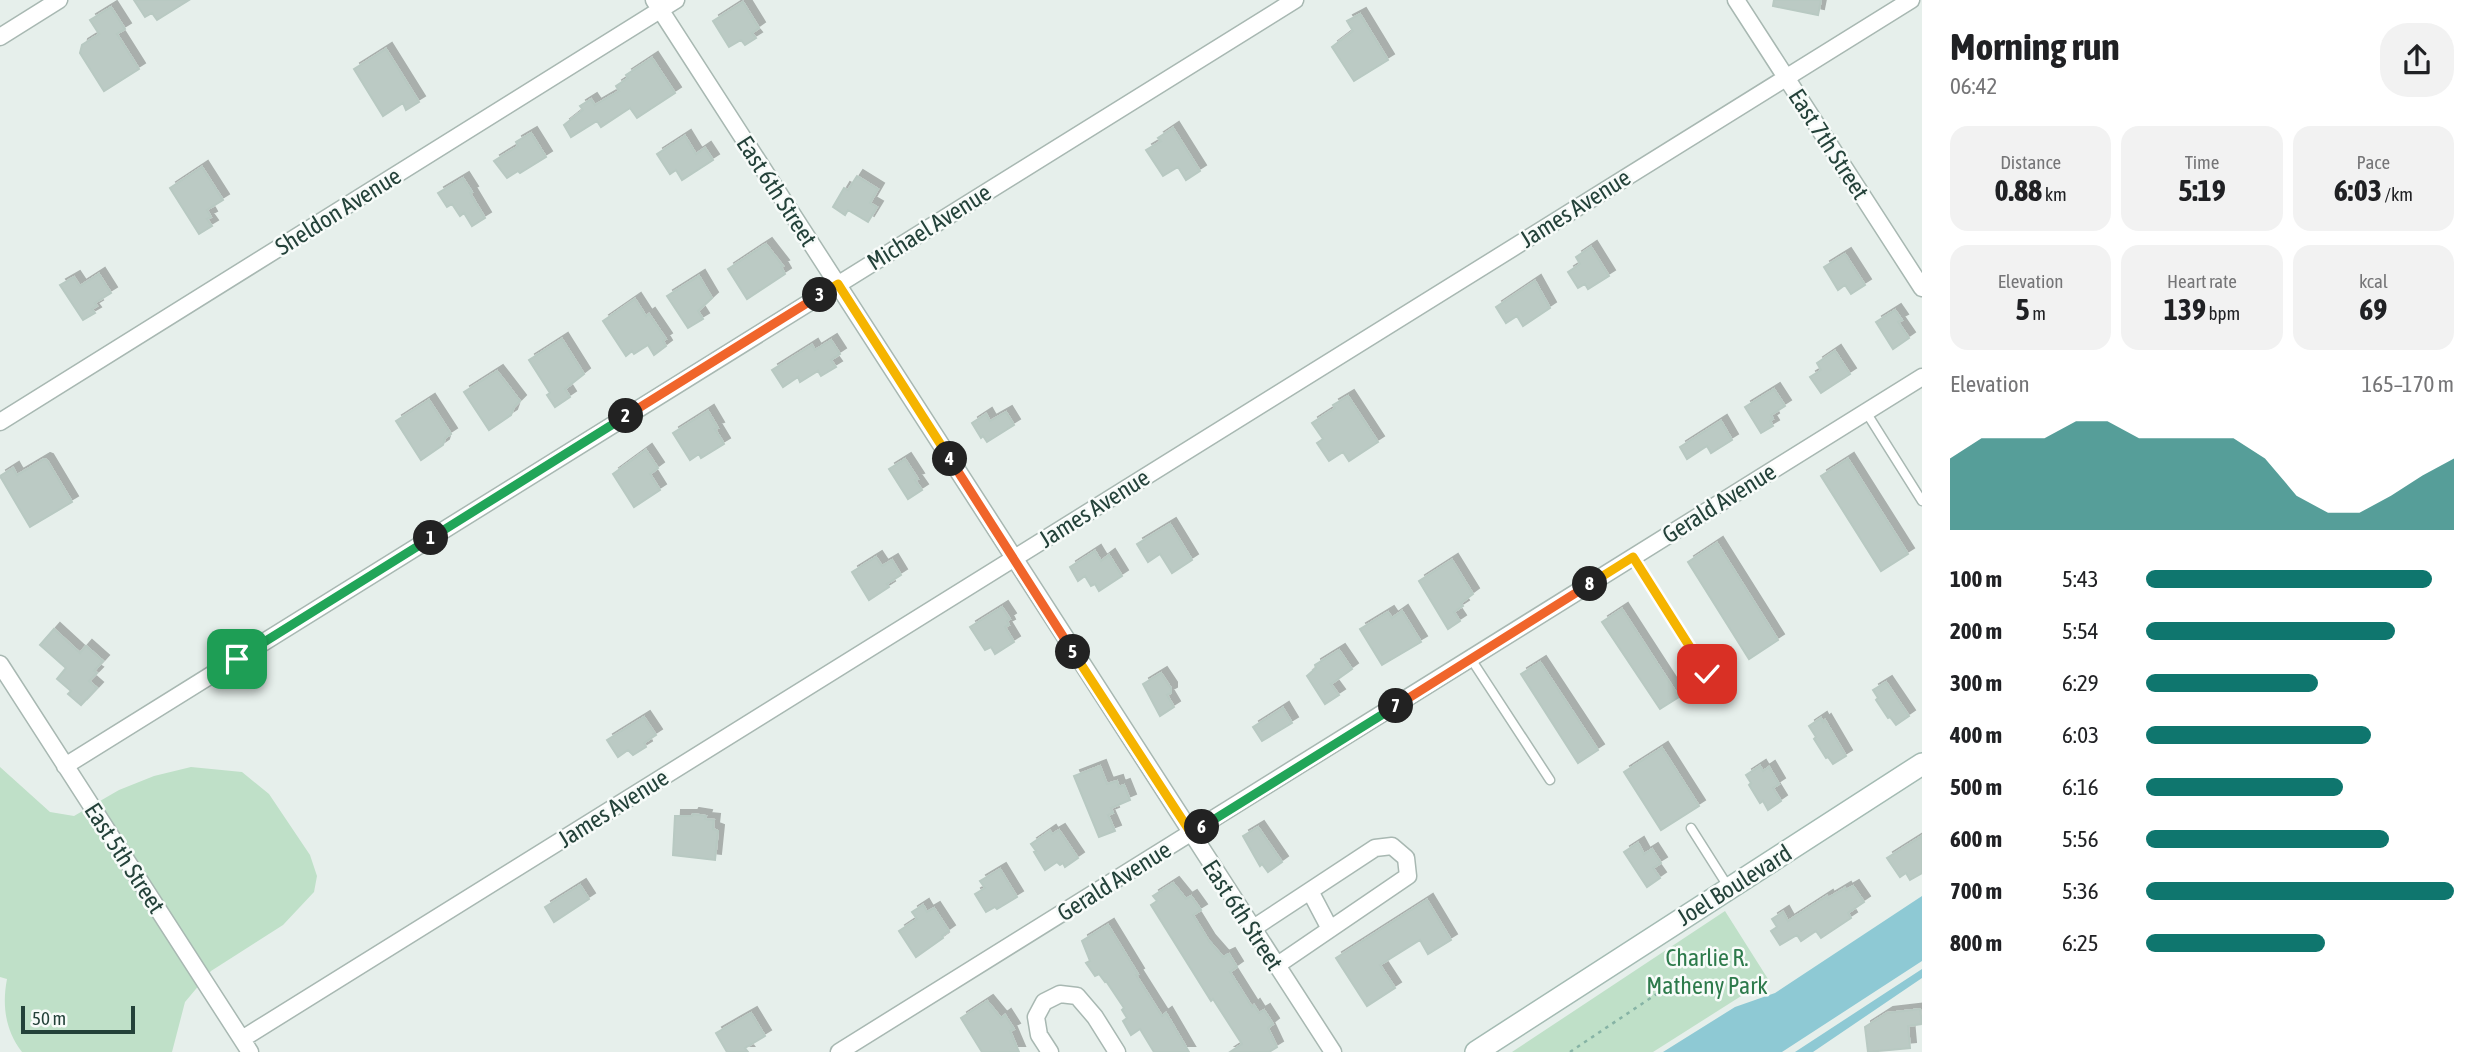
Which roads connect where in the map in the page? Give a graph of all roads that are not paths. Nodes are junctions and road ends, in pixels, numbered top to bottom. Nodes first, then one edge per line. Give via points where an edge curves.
1 (59, 0) edge
2 (676, 0) edge
3 (1295, 0) edge
4 (1736, 0) edge
5 (1911, 0) edge
6 (657, 5) edge
7 (0, 37) edge
8 (1786, 78) junction
9 (838, 284) junction
10 (1922, 288) edge
11 (1922, 377) edge
12 (1866, 412) junction
13 (0, 422) edge
14 (1922, 500) edge
15 (1633, 557) junction
16 (1013, 559) junction
17 (1471, 659) junction
18 (0, 664) edge
19 (1707, 674) dead end
20 (1922, 764) edge
21 (65, 766) junction
22 (1549, 780) dead end
23 (1691, 828) dead end
24 (1191, 833) junction
25 (1729, 888) junction
26 (1310, 891) junction
27 (1252, 929) junction
28 (1330, 929) junction
29 (1276, 966) junction
30 (246, 1046) edge
31 (839, 1052) edge
32 (1050, 1052) edge
33 (1117, 1052) edge
34 (1333, 1052) edge
35 (1476, 1052) edge

1 - 7 street
2 - 6 street, Sheldon Avenue
3 - 9 street, Michael Avenue
4 - 8 street, East 7th Street
5 - 8 street, James Avenue
6 - 9 street, East 6th Street
6 - 13 street, Sheldon Avenue
8 - 10 street, East 7th Street
8 - 16 street, James Avenue
9 - 16 street, East 6th Street
9 - 21 street, Michael Avenue
11 - 12 street, Gerald Avenue
12 - 14 lane
12 - 15 street, Gerald Avenue
15 - 17 street, Gerald Avenue
15 - 19 lane
16 - 24 street, East 6th Street
16 - 30 street, James Avenue
17 - 22 lane
17 - 24 street, Gerald Avenue
18 - 21 street, East 5th Street
20 - 25 main road, Joel Boulevard
21 - 30 street, East 5th Street
23 - 25 lane
24 - 27 street, East 6th Street
24 - 31 street, Gerald Avenue
25 - 35 main road, Joel Boulevard
26 - 27 street
26 - 28 street
26 - 28 street via 1375,848 1392,846 1406,858 1408,876
27 - 29 street, East 6th Street
28 - 29 street
29 - 34 street, East 6th Street
32 - 33 street via 1038,1035 1036,1017 1044,1002 1060,994 1077,996

